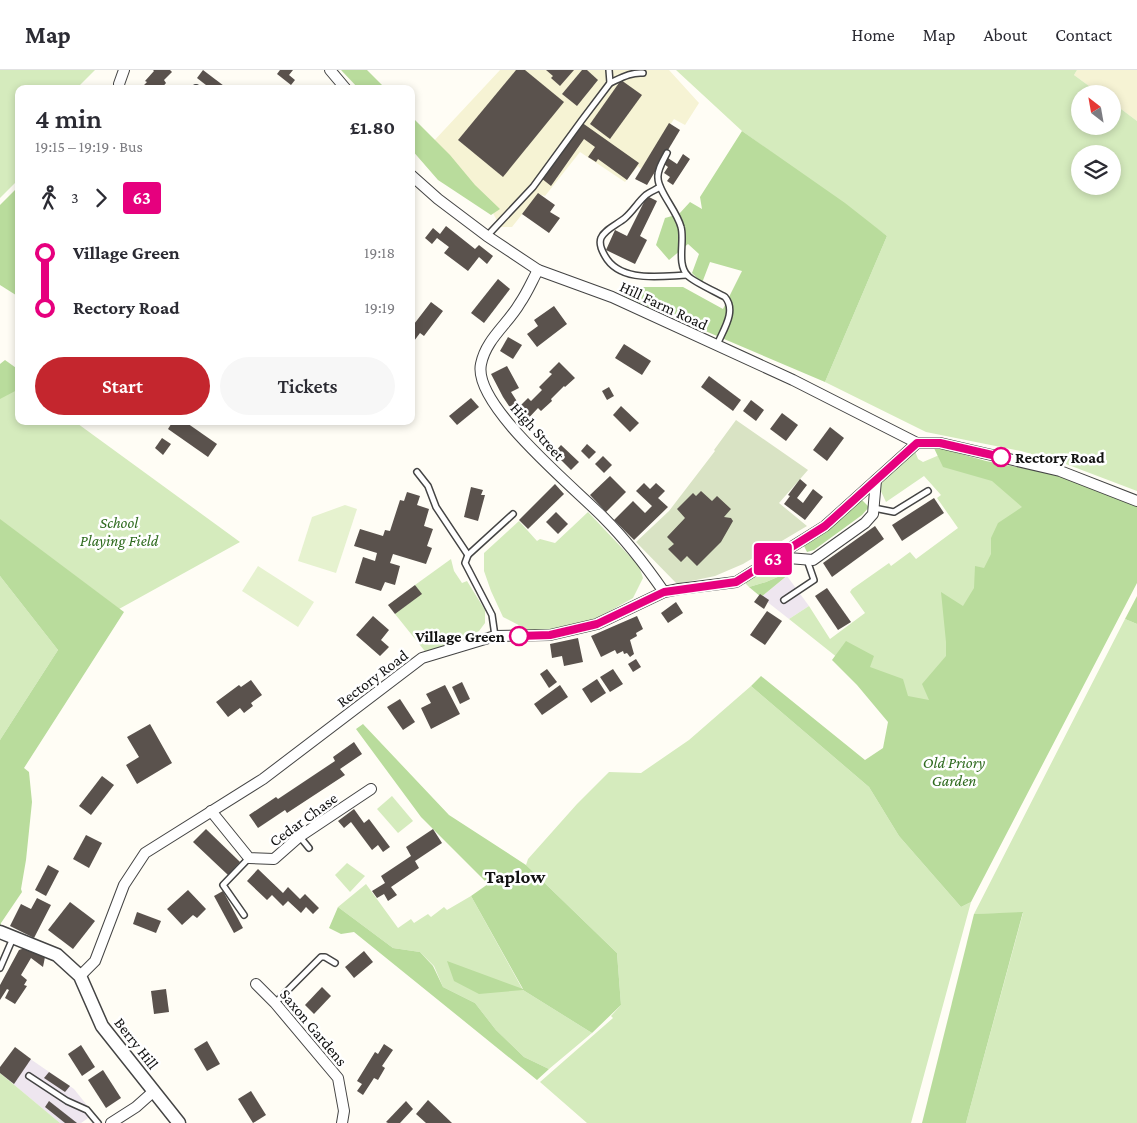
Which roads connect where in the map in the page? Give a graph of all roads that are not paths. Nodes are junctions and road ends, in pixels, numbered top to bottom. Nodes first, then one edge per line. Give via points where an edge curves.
1 (124, 70) edge
2 (330, 70) edge
3 (609, 70) edge
4 (643, 73) dead end
5 (610, 83) junction
6 (119, 85) edge
7 (343, 85) edge
8 (667, 153) dead end
9 (415, 179) edge
10 (660, 187) junction
11 (487, 236) junction
12 (538, 270) junction
13 (687, 276) junction
14 (716, 346) junction
15 (917, 443) junction
16 (417, 472) dead end
17 (876, 480) junction
18 (928, 490) dead end
19 (1137, 501) edge
20 (874, 508) junction
21 (513, 514) dead end
22 (468, 555) junction
23 (776, 557) junction
24 (807, 560) junction
25 (664, 592) junction
26 (784, 600) dead end
27 (495, 636) junction
28 (371, 789) dead end
29 (211, 812) junction
30 (300, 836) junction
31 (309, 848) dead end
32 (249, 858) junction
33 (244, 915) dead end
34 (0, 932) edge
35 (13, 938) junction
36 (335, 963) dead end
37 (0, 968) edge
38 (80, 976) junction
39 (256, 984) dead end
40 (276, 1003) junction
41 (29, 1076) dead end
42 (154, 1091) junction
43 (98, 1123) edge
44 (111, 1123) edge
45 (180, 1123) edge
46 (342, 1123) edge

1 - 6 street
2 - 7 street
3 - 5 lane
4 - 5 lane via 628,74
5 - 11 lane via 533,187
8 - 10 lane via 658,172
9 - 11 street, Hill Farm Road
10 - 13 lane via 680,220
10 - 13 lane via 605,233 600,244 603,254 608,263 620,272 643,276
11 - 12 street, Hill Farm Road
12 - 14 street, Hill Farm Road via 612,297
12 - 25 street, High Street via 520,304 489,344 481,365 482,384 495,406 537,454 605,518
13 - 14 lane via 730,302 730,314
14 - 15 street, Hill Farm Road via 793,380
15 - 17 street, Rectory Road
15 - 19 street via 940,443 1060,471
16 - 22 lane
17 - 20 street
17 - 23 street, Rectory Road via 825,526
18 - 20 lane via 894,512
20 - 24 street via 865,523 813,560
21 - 22 lane
22 - 27 lane via 465,563 492,616
23 - 24 street
23 - 25 street, Rectory Road via 736,582
24 - 26 lane via 814,580
25 - 27 street, Rectory Road via 597,624 550,635
27 - 29 street, Rectory Road via 422,658 263,779
28 - 30 street, Cedar Chase
29 - 32 street
29 - 38 street, Rectory Road via 145,853 124,885 95,961
30 - 31 lane
30 - 32 street, Cedar Chase via 274,859
32 - 33 lane via 223,885
34 - 35 street
35 - 37 lane
35 - 38 street via 57,955
36 - 40 lane via 321,957
38 - 42 street, Berry Hill via 102,1026
39 - 40 street, Saxon Gardens
40 - 46 street, Saxon Gardens via 338,1078 344,1111
41 - 43 lane via 67,1101 88,1110
42 - 44 street
42 - 45 street, Berry Hill

